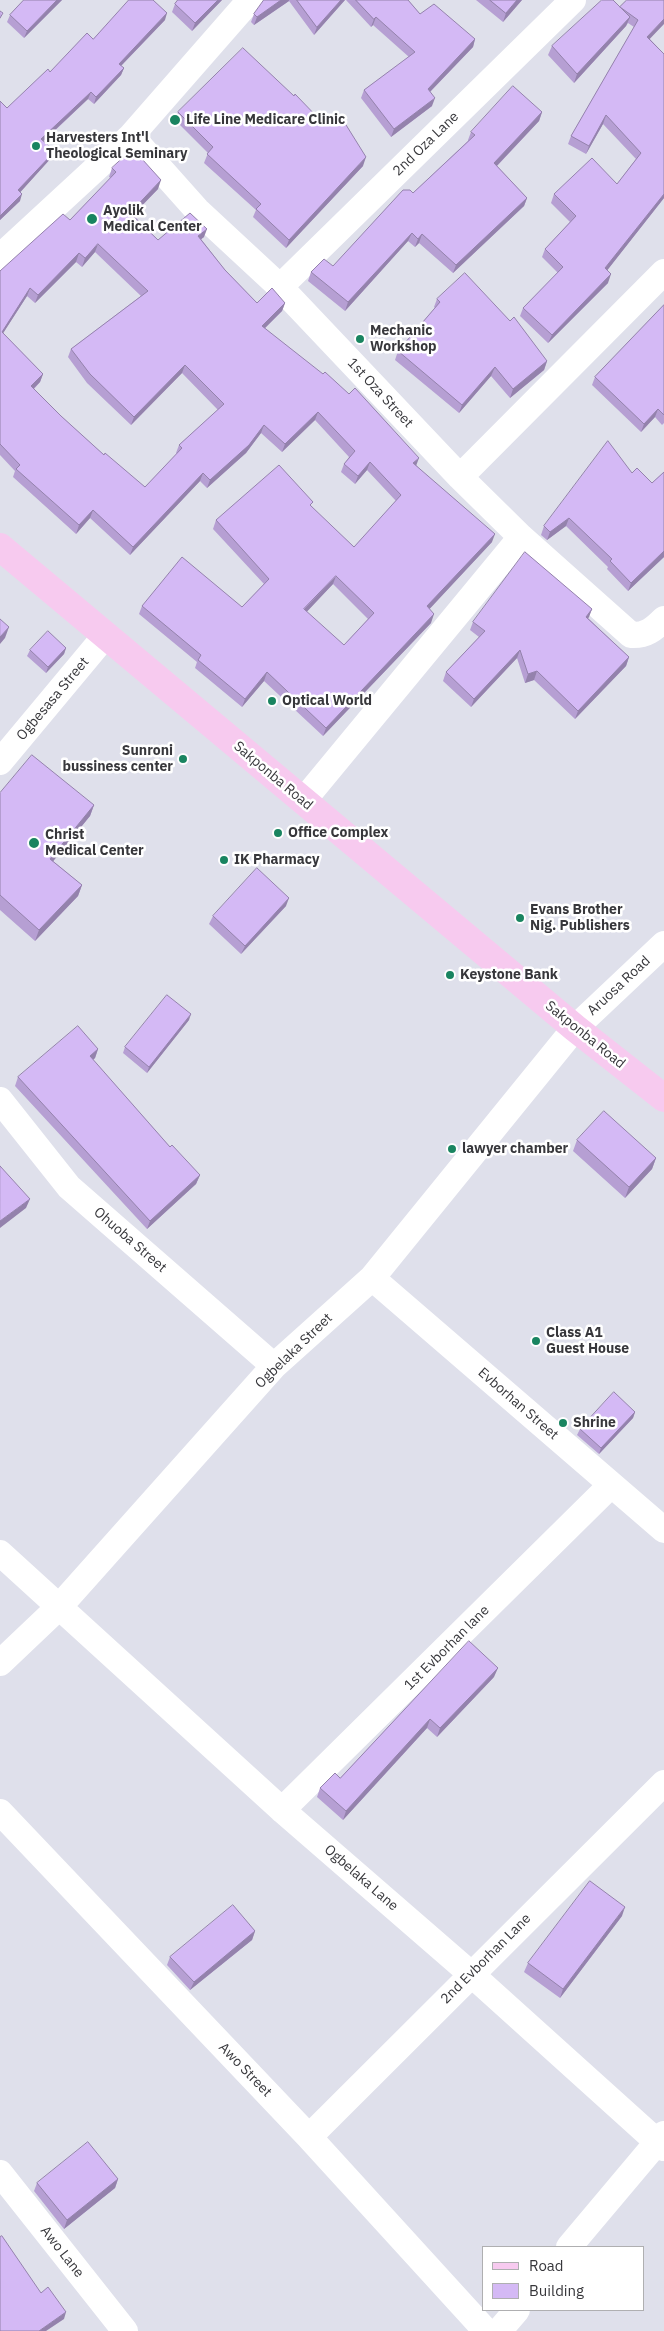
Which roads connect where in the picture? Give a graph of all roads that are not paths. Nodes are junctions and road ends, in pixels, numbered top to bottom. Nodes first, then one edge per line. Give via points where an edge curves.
1 (250, 0) edge
2 (573, 0) edge
3 (131, 136) junction
4 (0, 257) edge
5 (664, 272) edge
6 (280, 287) junction
7 (460, 477) junction
8 (521, 537) junction
9 (0, 547) edge
10 (664, 618) edge
11 (105, 636) junction
12 (0, 762) edge
13 (303, 801) junction
14 (664, 944) edge
15 (575, 1028) junction
16 (664, 1098) edge
17 (0, 1100) edge
18 (372, 1278) junction
19 (274, 1366) junction
20 (611, 1485) junction
21 (664, 1530) edge
22 (0, 1552) edge
23 (59, 1607) junction
24 (0, 1663) edge
25 (664, 1783) edge
26 (282, 1810) junction
27 (0, 1812) edge
28 (471, 1974) junction
29 (309, 2137) junction
30 (662, 2141) edge
31 (0, 2173) edge
32 (570, 2246) edge
33 (516, 2311) edge
34 (125, 2331) edge
35 (486, 2331) edge
36 (499, 2331) edge

1 - 3 street
2 - 6 street, 2nd Oza Lane
3 - 4 street
3 - 6 street, 1st Oza Street via 197,210
5 - 7 street
6 - 7 street, 1st Oza Street
7 - 8 street, 1st Oza Street
8 - 10 street, 1st Oza Street via 630,635 639,636 652,630
8 - 13 street
9 - 11 main road, Sakponba Road
11 - 12 street, Ogbesasa Street
11 - 13 main road, Sakponba Road
13 - 15 main road, Sakponba Road
14 - 15 street, Aruosa Road
15 - 16 main road, Sakponba Road
15 - 18 street, Ogbelaka Street
17 - 19 street, Ohuoba Street via 69,1187
18 - 19 street, Ogbelaka Street
18 - 20 street, Evborhan Street
19 - 23 street, Ogbelaka Street
20 - 21 street, Evborhan Street
20 - 26 street, 1st Evborhan lane
22 - 23 street, Ogbelaka Lane
23 - 24 street, Ogbelaka Street
23 - 26 street, Ogbelaka Lane
25 - 28 street, 2nd Evborhan Lane
26 - 28 street, Ogbelaka Lane
27 - 29 street, Awo Street
28 - 29 street, 2nd Evborhan Lane
28 - 30 street, Ogbelaka Lane
29 - 35 street, Awo Street
30 - 32 street
31 - 34 street, Awo Lane
33 - 36 street

